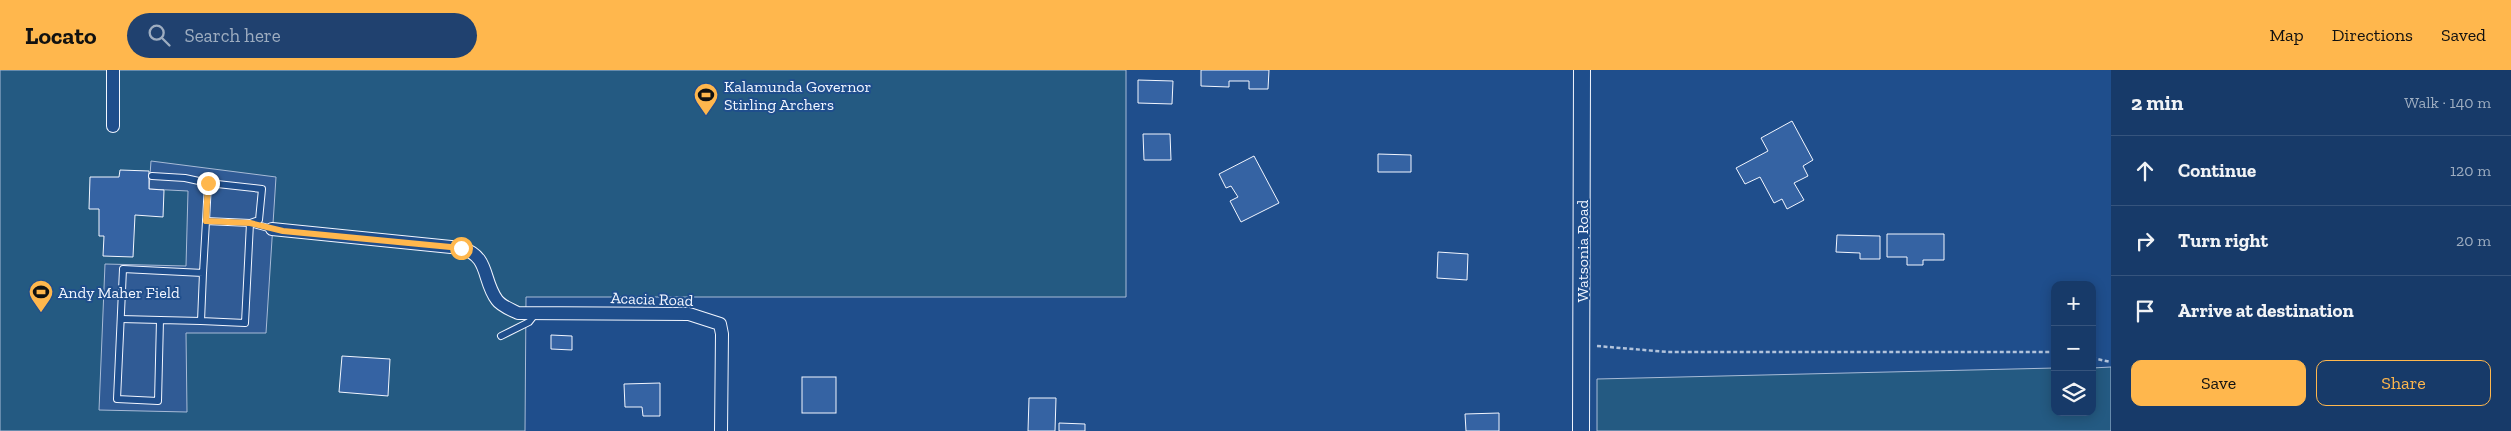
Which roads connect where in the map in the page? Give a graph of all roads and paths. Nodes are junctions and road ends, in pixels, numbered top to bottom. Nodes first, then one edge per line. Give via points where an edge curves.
1 (113, 70) edge
2 (1582, 70) edge
3 (113, 126) dead end
4 (152, 176) dead end
5 (208, 183) junction
6 (206, 221) junction
7 (250, 223) junction
8 (272, 229) joint
9 (203, 273) junction
10 (535, 313) junction
11 (121, 319) junction
12 (160, 320) junction
13 (201, 321) junction
14 (500, 336) dead end
15 (1582, 344) junction
16 (2051, 352) edge
17 (2096, 359) edge
18 (2111, 362) edge
19 (721, 431) edge
20 (1581, 431) edge

1 - 3 street
2 - 15 street, Watsonia Road
4 - 5 lane
5 - 6 lane
5 - 7 lane via 262,189 259,220
6 - 7 lane
6 - 9 lane
7 - 8 lane
7 - 13 lane via 245,323
8 - 10 street via 473,251 481,259 498,302 518,313
9 - 11 lane via 123,269
9 - 13 lane
10 - 14 lane via 529,322
10 - 19 street, Acacia Road via 688,314 720,324
11 - 12 lane
11 - 12 lane via 117,399 158,400
12 - 13 lane
15 - 16 path via 1668,352
15 - 20 street, Watsonia Road
17 - 18 path

